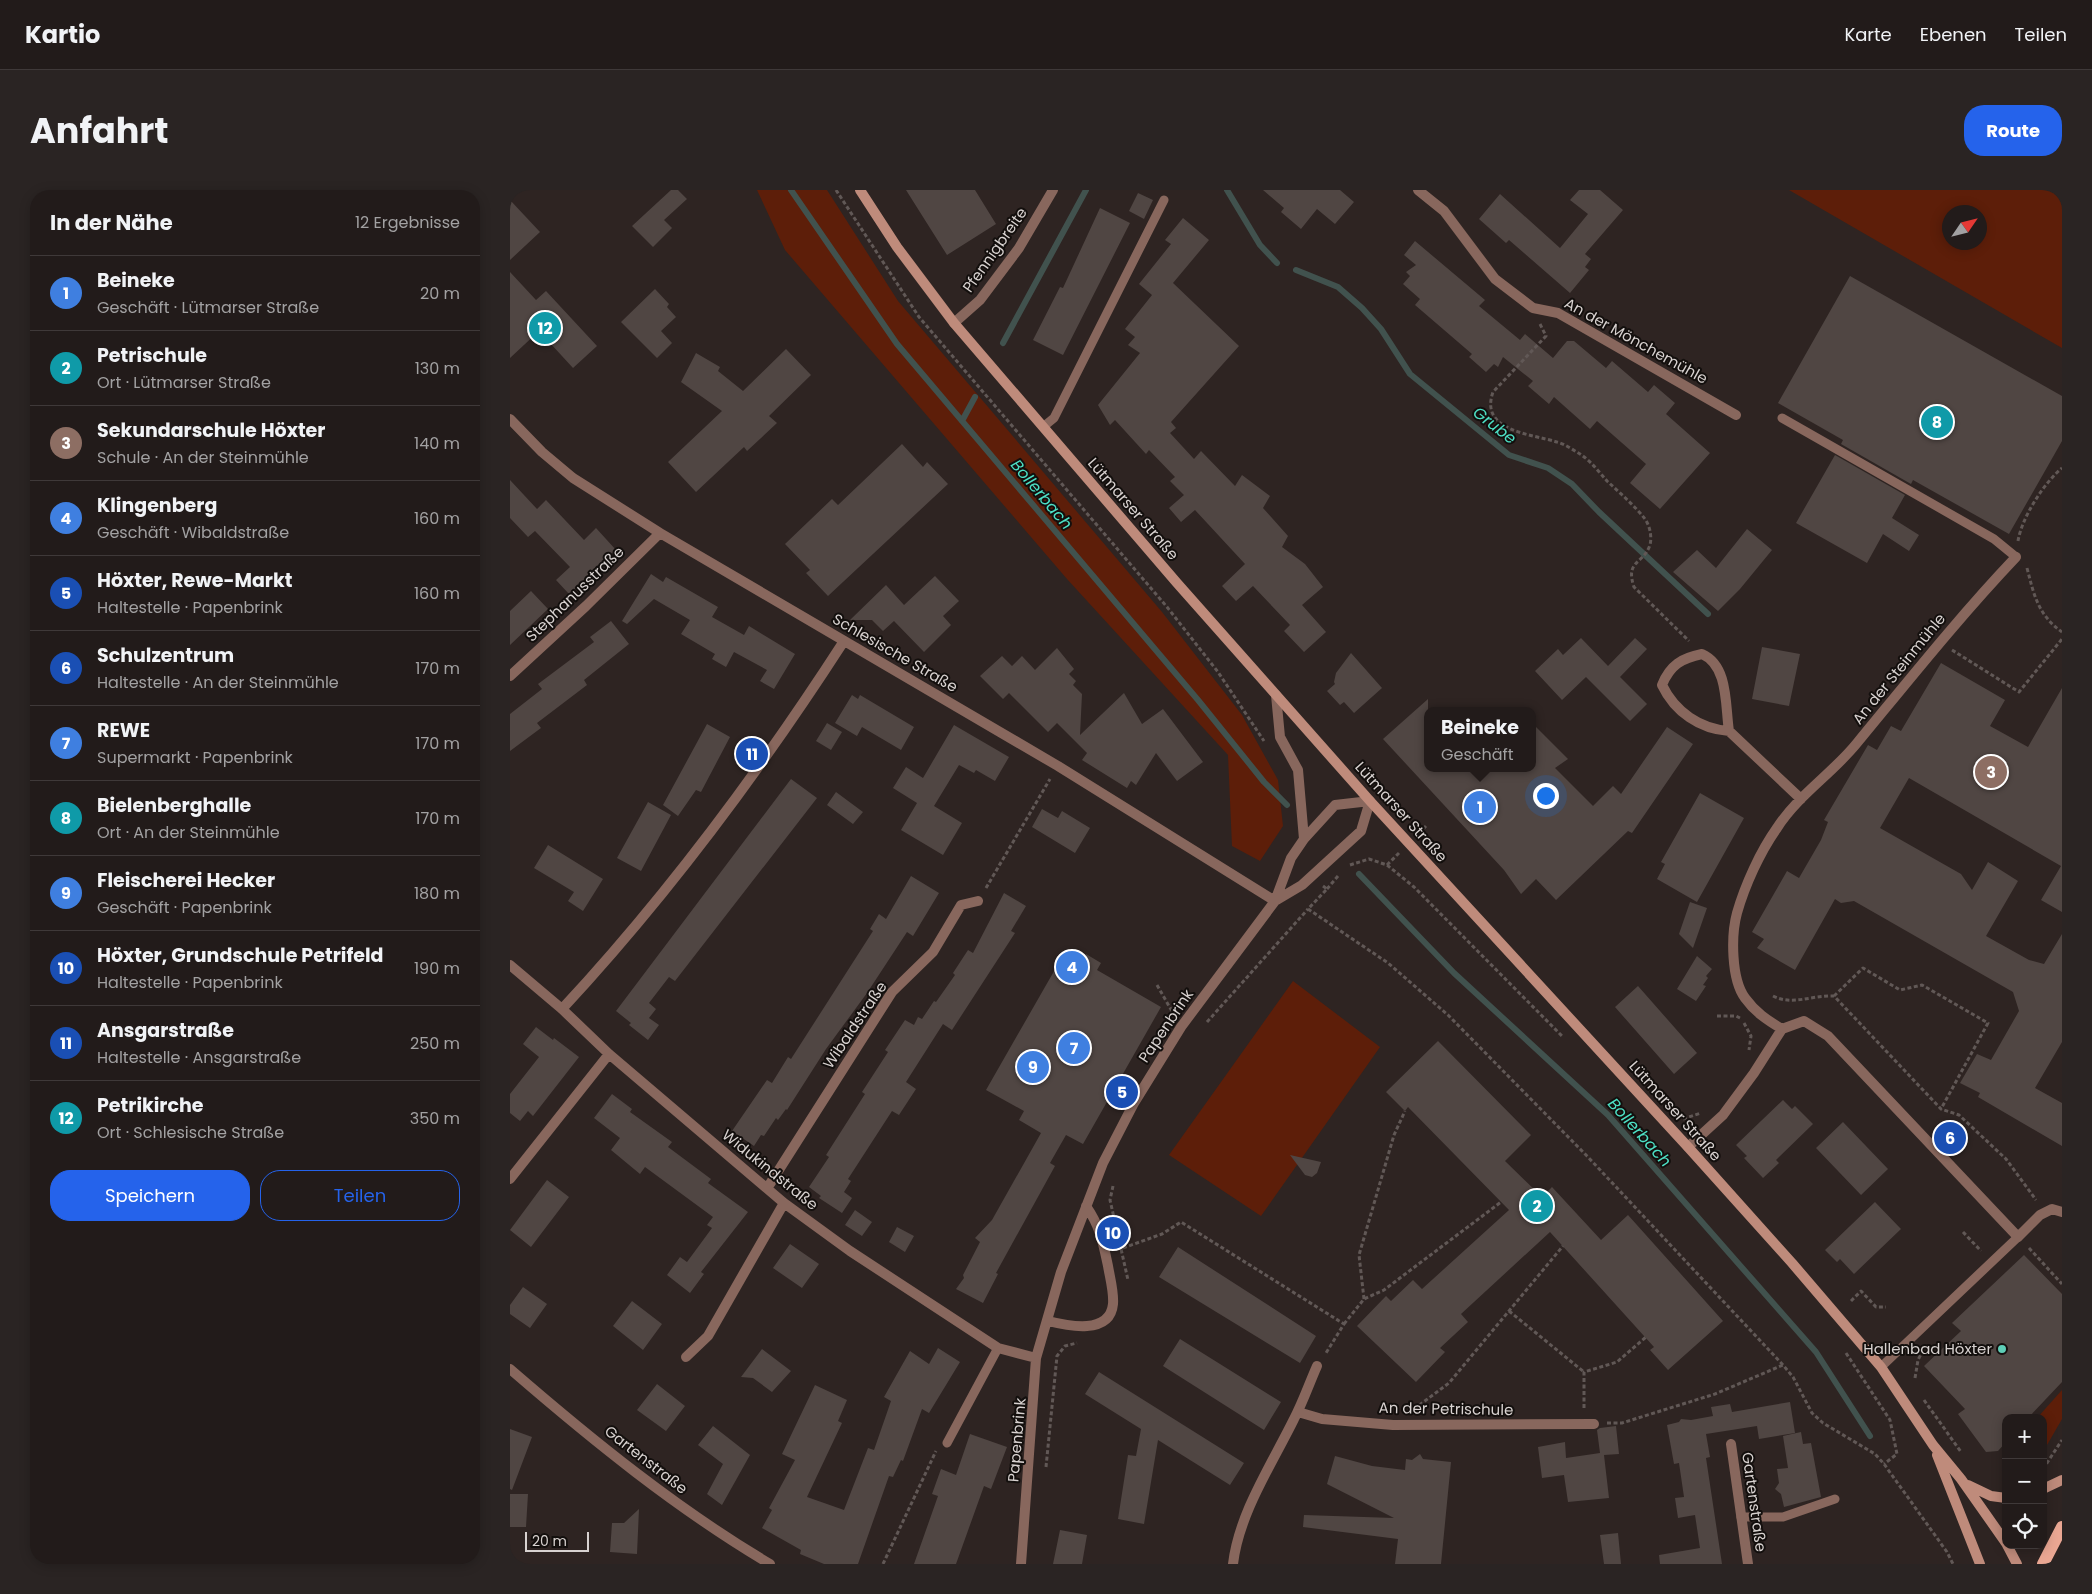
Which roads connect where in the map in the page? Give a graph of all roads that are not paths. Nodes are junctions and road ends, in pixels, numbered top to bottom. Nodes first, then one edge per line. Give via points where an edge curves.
1 (860, 190) edge
2 (1053, 190) edge
3 (1419, 190) edge
4 (1164, 200) dead end
5 (954, 323) junction
6 (1736, 414) dead end
7 (1782, 418) dead end
8 (510, 419) edge
9 (1043, 427) junction
10 (660, 533) junction
11 (2016, 557) joint
12 (844, 641) junction
13 (510, 676) edge
14 (1276, 695) junction
15 (1729, 731) junction
16 (1802, 799) junction
17 (1370, 801) junction
18 (1304, 840) junction
19 (978, 901) road end
20 (1275, 901) junction
21 (510, 965) edge
22 (562, 1009) junction
23 (1782, 1029) junction
24 (609, 1054) junction
25 (1688, 1147) junction
26 (510, 1179) edge
27 (768, 1187) junction
28 (784, 1203) junction
29 (1086, 1206) junction
30 (2062, 1212) edge
31 (2018, 1237) junction
32 (1048, 1321) junction
33 (998, 1348) junction
34 (686, 1357) dead end
35 (1036, 1358) junction
36 (1317, 1366) road end
37 (1881, 1367) junction
38 (510, 1370) edge
39 (1298, 1412) junction
40 (1589, 1424) road end
41 (947, 1443) road end
42 (1731, 1444) dead end
43 (1932, 1445) junction
44 (1961, 1480) junction
45 (2062, 1480) edge
46 (2047, 1487) edge
47 (2002, 1497) edge
48 (1835, 1499) dead end
49 (1741, 1518) junction
50 (2062, 1527) edge
51 (2002, 1538) edge
52 (2009, 1549) edge
53 (770, 1564) edge
54 (1021, 1564) edge
55 (1233, 1564) edge
56 (1748, 1564) edge
57 (1980, 1564) edge
58 (2017, 1564) edge
59 (2043, 1564) edge

1 - 5 main road, Lütmarser Straße via 897,247
2 - 5 street, Pfennigbreite via 1019,248 980,300
3 - 6 street, An der Mönchemühle via 1444,211 1495,279 1533,308 1558,313
4 - 9 lane via 1054,418
5 - 9 main road, Lütmarser Straße
7 - 11 lane via 1994,539
8 - 10 street, Schlesische Straße via 573,478
9 - 14 main road, Lütmarser Straße
10 - 12 street, Schlesische Straße
10 - 13 street, Stephanusstraße
11 - 16 street, An der Steinmühle via 1940,642 1845,758
12 - 20 street, Schlesische Straße via 1058,766
12 - 22 street via 788,728 648,912
14 - 17 main road, Lütmarser Straße
14 - 18 street via 1280,737 1298,770
15 - 15 street via 1718,668 1702,654 1679,662 1667,673 1662,685 1668,696 1686,716 1715,730
15 - 16 street
16 - 23 street, An der Steinmühle via 1777,827 1737,914 1733,965 1743,996 1762,1017
17 - 18 street, Papenbrink via 1335,805
17 - 20 street, Papenbrink via 1361,831 1312,877
17 - 25 main road, Lütmarser Straße
18 - 20 street, Papenbrink via 1291,858
19 - 27 street, Wibaldstraße via 961,905 933,952 892,992
20 - 29 street, Papenbrink via 1181,1027 1134,1103 1103,1163
21 - 22 street, Widukindstraße
22 - 24 street, Widukindstraße
23 - 25 street via 1723,1115
23 - 31 street via 1804,1021 1828,1036
24 - 26 street
24 - 27 street, Widukindstraße
25 - 37 main road, Lütmarser Straße
27 - 28 street, Widukindstraße
28 - 33 street, Widukindstraße via 850,1251
28 - 34 street via 708,1336
29 - 32 street, Papenbrink via 1061,1272
29 - 32 street via 1098,1223 1113,1305 1105,1319 1087,1328
30 - 31 street via 2052,1209 2040,1215
31 - 37 lane
32 - 35 street, Papenbrink
33 - 35 street, Widukindstraße
33 - 41 lane
35 - 54 street, Papenbrink via 1036,1393
36 - 39 street
37 - 43 main road, Lütmarser Straße
38 - 53 street, Gartenstraße via 670,1499
39 - 40 street, An der Petrischule via 1322,1419 1393,1425
39 - 55 street via 1250,1508
42 - 49 street, Gartenstraße
43 - 44 main road, Lütmarser Straße
43 - 57 main road, Lütmarser Straße
44 - 47 main road via 1981,1492
44 - 51 main road, Lütmarser Straße
45 - 46 main road
48 - 49 lane via 1783,1517
49 - 56 street, Gartenstraße
50 - 59 main road
52 - 58 main road, Lütmarser Straße

